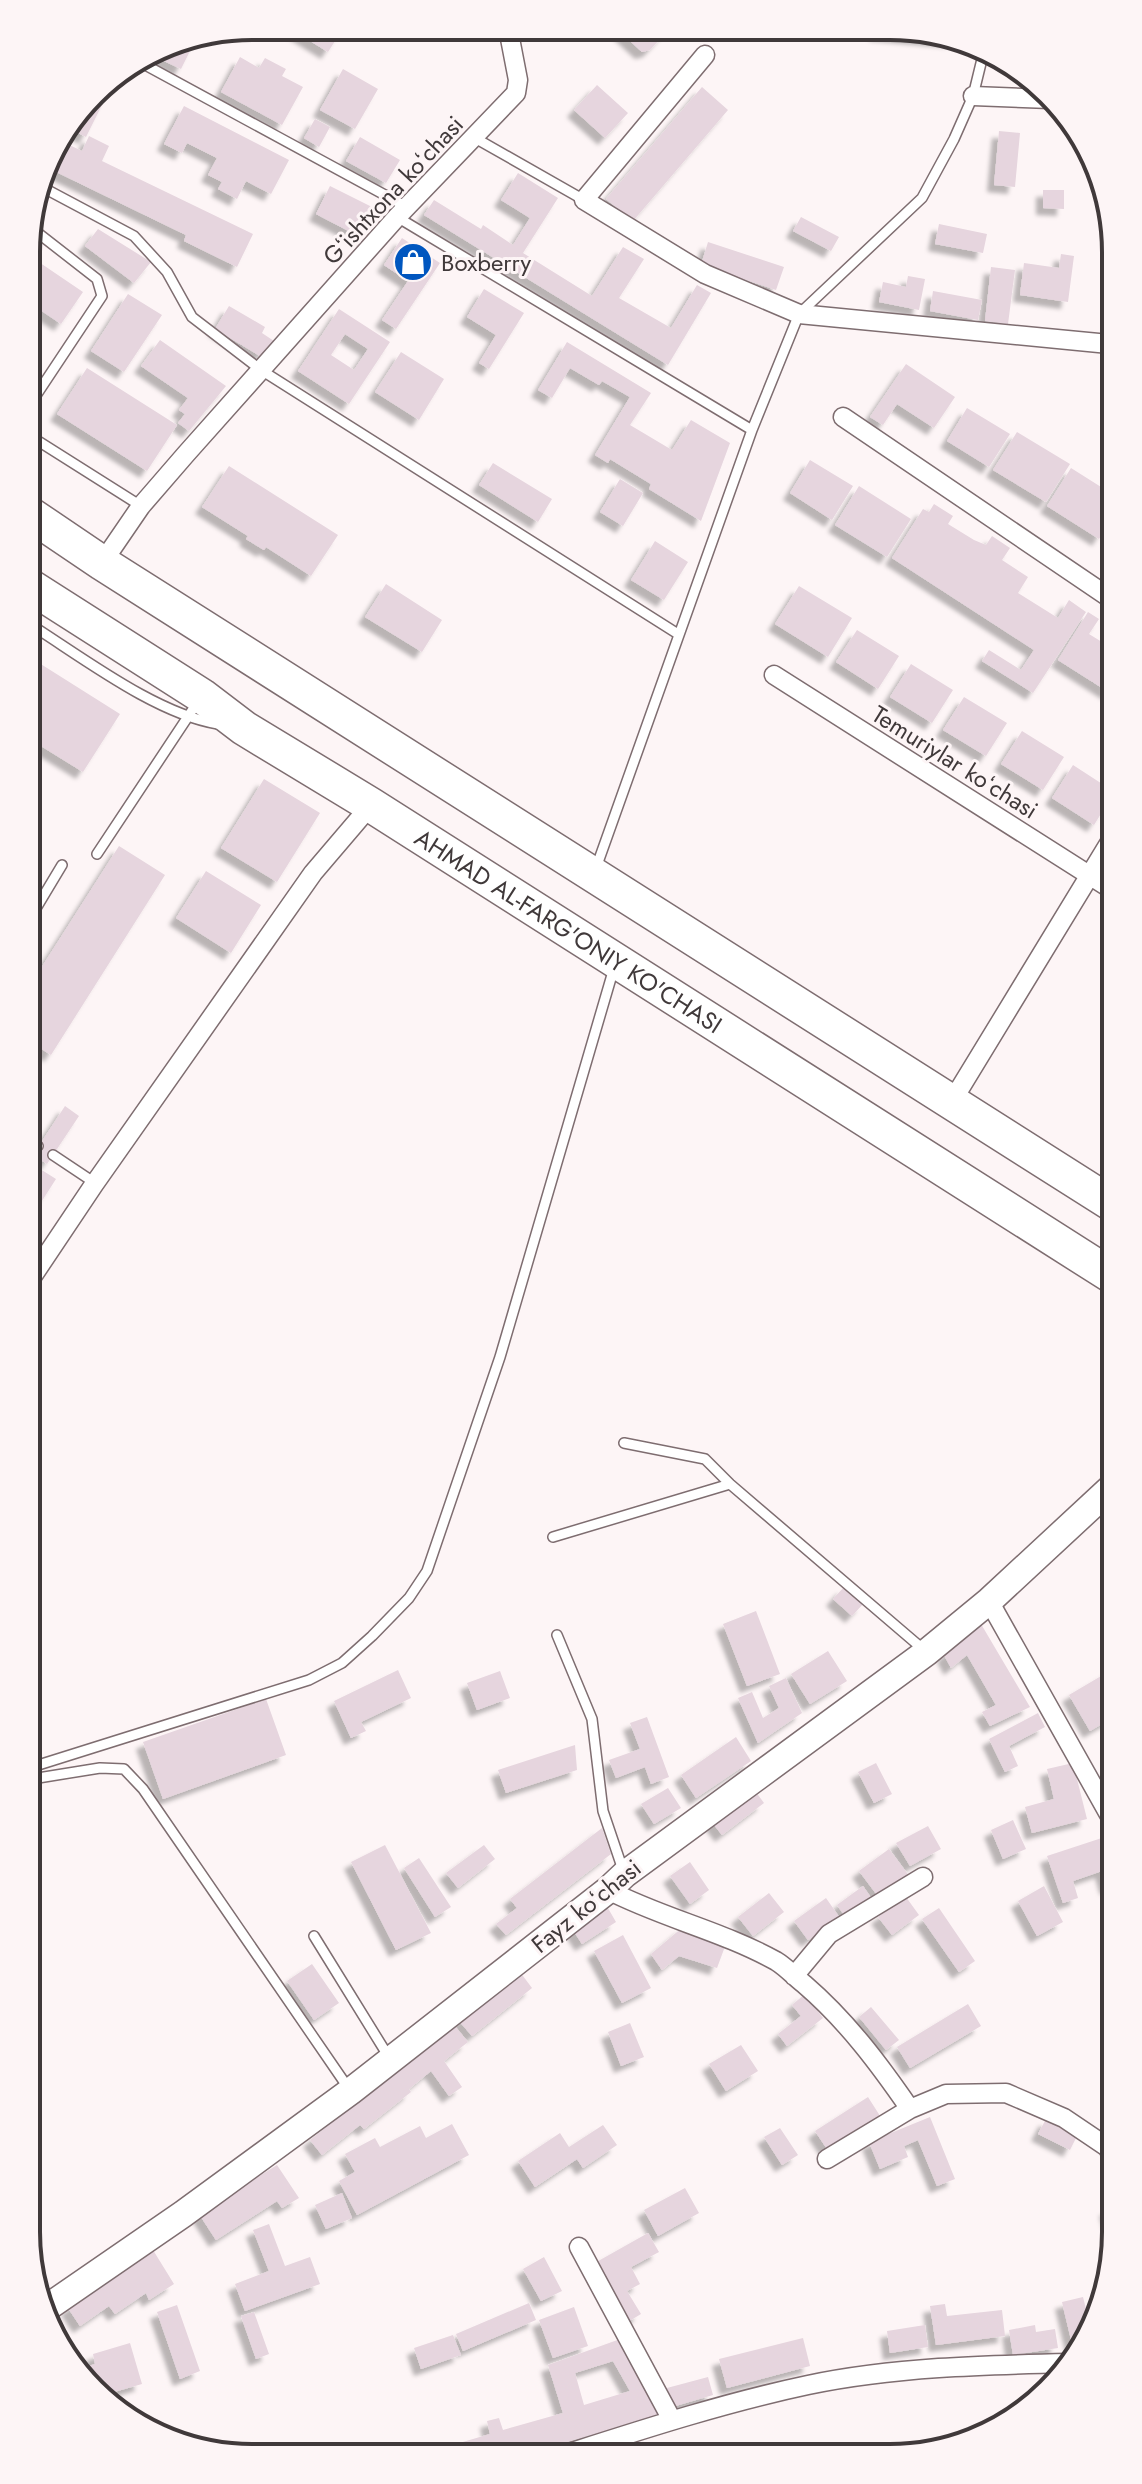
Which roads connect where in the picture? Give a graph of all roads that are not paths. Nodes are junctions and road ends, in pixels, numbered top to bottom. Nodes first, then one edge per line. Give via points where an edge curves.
1 (510, 40) edge
2 (705, 55) dead end
3 (982, 61) edge
4 (148, 67) edge
5 (973, 96) junction
6 (1035, 98) edge
7 (475, 138) junction
8 (49, 191) edge
9 (584, 200) junction
10 (402, 212) junction
11 (41, 235) edge
12 (799, 314) junction
13 (1102, 343) edge
14 (261, 370) junction
15 (40, 389) edge
16 (843, 417) dead end
17 (752, 430) junction
18 (40, 442) edge
19 (141, 506) junction
20 (40, 521) edge
21 (102, 563) junction
22 (1102, 593) edge
23 (40, 594) edge
24 (40, 630) edge
25 (678, 634) junction
26 (774, 675) dead end
27 (195, 706) junction
28 (371, 805) junction
29 (97, 854) dead end
30 (1102, 855) edge
31 (62, 865) dead end
32 (593, 875) junction
33 (1089, 876) junction
34 (1102, 884) edge
35 (40, 902) edge
36 (616, 960) junction
37 (951, 1103) junction
38 (53, 1155) dead end
39 (95, 1183) junction
40 (1102, 1198) edge
41 (40, 1265) edge
42 (1102, 1270) edge
43 (624, 1443) dead end
44 (730, 1484) junction
45 (1102, 1496) edge
46 (553, 1537) dead end
47 (989, 1601) junction
48 (557, 1635) dead end
49 (927, 1652) junction
50 (40, 1764) edge
51 (40, 1778) edge
52 (1102, 1802) edge
53 (923, 1877) dead end
54 (616, 1882) junction
55 (314, 1936) dead end
56 (794, 1976) junction
57 (391, 2060) junction
58 (351, 2091) junction
59 (910, 2109) junction
60 (1102, 2144) edge
61 (827, 2159) dead end
62 (579, 2247) dead end
63 (53, 2304) edge
64 (1056, 2363) edge
65 (672, 2420) junction
66 (620, 2444) edge

1 - 7 street, Gʻishtxona koʻchasi via 516,93
2 - 9 street
3 - 5 lane
4 - 10 lane
5 - 6 street
5 - 12 lane via 922,198
7 - 9 lane
7 - 10 street, Gʻishtxona koʻchasi
8 - 14 lane via 134,236 167,272 192,317
9 - 12 street via 705,274
10 - 14 street, Gʻishtxona koʻchasi
10 - 17 lane
11 - 15 lane via 97,279 102,296
12 - 13 street
12 - 17 lane
14 - 19 street, Gʻishtxona koʻchasi
14 - 25 lane
16 - 22 street
17 - 25 lane
18 - 19 lane
19 - 21 street, Gʻishtxona koʻchasi
20 - 21 highway
21 - 32 highway
23 - 27 highway, AHMAD AL-FARG'ONIY KO'CHASI
24 - 27 lane via 160,705
25 - 32 lane
26 - 33 street, Temuriylar koʻchasi
27 - 28 highway, AHMAD AL-FARG'ONIY KO'CHASI via 244,728
27 - 29 lane
28 - 36 highway, AHMAD AL-FARG'ONIY KO'CHASI
28 - 39 street via 313,873
30 - 33 street
31 - 35 lane
32 - 37 highway
33 - 34 street, Temuriylar koʻchasi
33 - 37 street
36 - 42 highway, AHMAD AL-FARG'ONIY KO'CHASI
36 - 50 lane via 500,1357 427,1571 409,1598 342,1663 309,1680
37 - 40 highway
38 - 39 lane
39 - 41 street
43 - 44 lane via 705,1459
44 - 46 lane
44 - 49 lane
45 - 47 street, Fayz koʻchasi
47 - 49 street, Fayz koʻchasi
47 - 52 street
48 - 54 lane via 592,1719
49 - 54 street, Fayz koʻchasi
51 - 58 lane via 124,1769 143,1789
53 - 56 street via 829,1934
54 - 56 street via 636,1904 714,1931
54 - 57 street, Fayz koʻchasi
55 - 57 lane
56 - 59 street via 873,2054
57 - 58 street, Fayz koʻchasi
58 - 63 street, Fayz koʻchasi
59 - 60 street via 946,2094 1006,2093 1064,2118
59 - 61 street
62 - 65 street
64 - 65 street via 903,2372 810,2385
65 - 66 street

